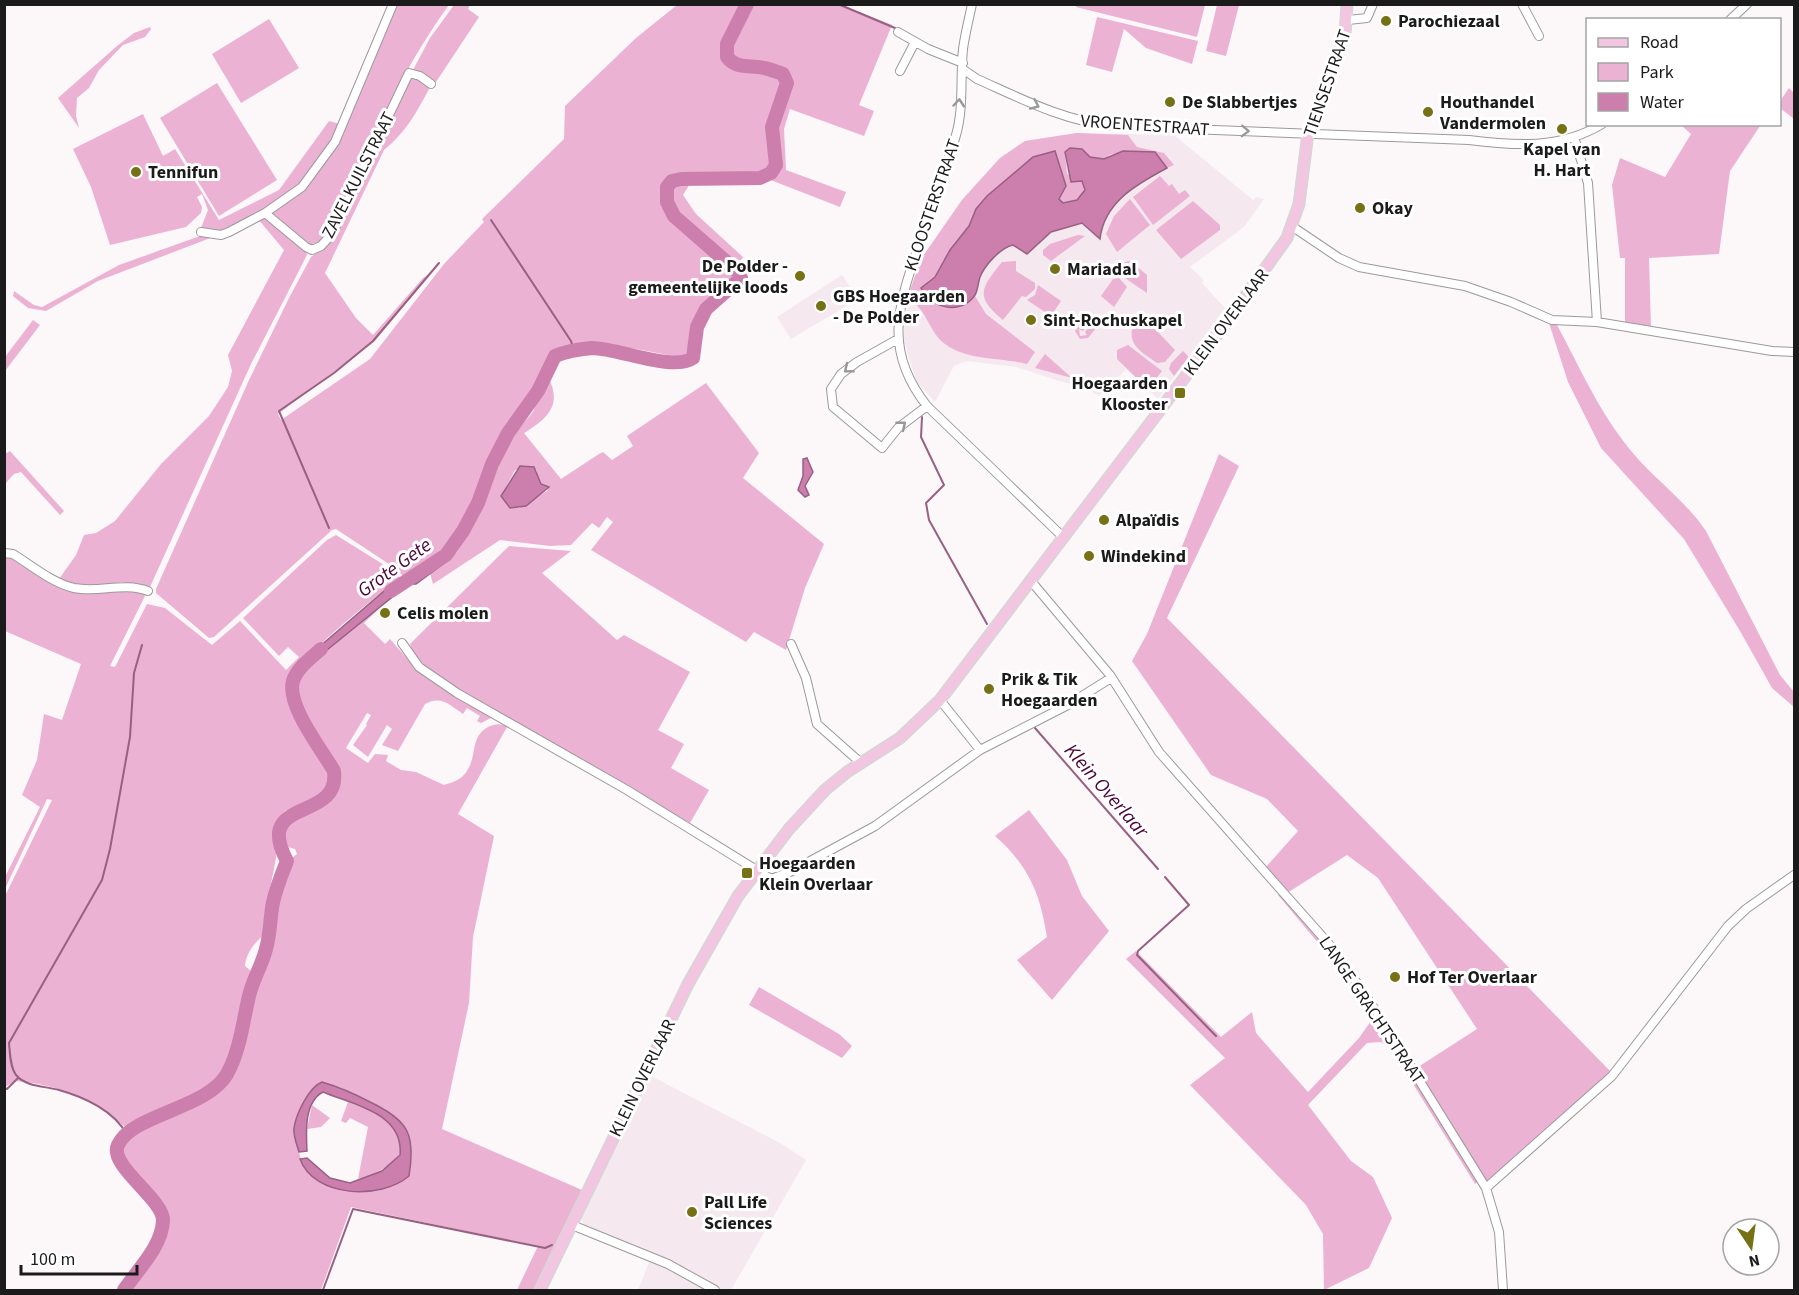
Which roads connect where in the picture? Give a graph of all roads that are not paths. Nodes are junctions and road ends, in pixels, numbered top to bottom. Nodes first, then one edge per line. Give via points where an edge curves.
1 (393, 4) edge
2 (972, 4) edge
3 (1347, 4) edge
4 (1373, 4) edge
5 (1522, 4) edge
6 (1747, 4) edge
7 (1732, 18) edge
8 (1348, 20) junction
9 (898, 32) dead end
10 (1539, 36) dead end
11 (915, 42) junction
12 (964, 67) junction
13 (900, 71) dead end
14 (431, 84) dead end
15 (1598, 126) edge
16 (1308, 133) junction
17 (1574, 137) junction
18 (265, 213) junction
19 (1293, 227) junction
20 (201, 232) dead end
21 (1597, 322) junction
22 (898, 339) junction
23 (1794, 352) edge
24 (927, 406) junction
25 (1063, 537) junction
26 (5, 553) edge
27 (1031, 581) junction
28 (148, 591) dead end
29 (402, 643) dead end
30 (791, 644) dead end
31 (1111, 678) junction
32 (940, 700) junction
33 (980, 750) junction
34 (861, 764) junction
35 (756, 872) junction
36 (1794, 875) edge
37 (1486, 1188) junction
38 (572, 1225) junction
39 (540, 1290) edge
40 (715, 1290) edge
41 (1503, 1290) edge

1 - 18 street, ZAVELKUILSTRAAT via 335,142 302,187
2 - 12 street
3 - 8 main road, TIENSESTRAAT
4 - 8 street via 1367,18
5 - 10 street
6 - 7 street
8 - 16 main road, TIENSESTRAAT
9 - 11 street, VROENTESTRAAT
11 - 12 street, VROENTESTRAAT
11 - 13 street
12 -> 16 street, VROENTESTRAAT via 977,79 1083,123
22 -> 12 street, KLOOSTERSTRAAT via 901,297 957,133
14 - 18 street, ZAVELKUILSTRAAT via 409,73 332,234 321,246 312,250 306,247
15 - 17 street, VROENTESTRAAT
16 - 17 street, VROENTESTRAAT via 1469,140 1512,146
16 - 19 main road, TIENSESTRAAT
17 - 21 street via 1588,183
18 - 20 street, ZAVELKUILSTRAAT via 221,236
19 - 21 street via 1359,267 1465,286 1552,320
19 - 25 main road, KLEIN OVERLAAR via 1252,289
21 - 23 street
22 - 24 street, KLOOSTERSTRAAT via 905,373
22 -> 24 street via 841,374 831,389 833,407 882,448 898,428
24 - 25 street, KLOOSTERSTRAAT
25 - 27 main road, KLEIN OVERLAAR
26 - 28 street via 64,585
27 - 31 street, LANGE GRACHTSTRAAT
27 - 32 main road, KLEIN OVERLAAR
29 - 35 street via 419,667 458,693 752,865
30 - 34 street via 806,678 817,724
31 - 33 street
31 - 37 street, LANGE GRACHTSTRAAT via 1159,752 1336,952
32 - 33 street
32 - 34 main road, KLEIN OVERLAAR via 900,738
33 - 35 street via 897,812 851,839 777,878
34 - 35 main road, KLEIN OVERLAAR via 825,790
35 - 38 main road, KLEIN OVERLAAR via 705,951
36 - 37 street via 1728,926 1612,1076
37 - 41 street, LANGE GRACHTSTRAAT via 1499,1232
38 - 39 main road, KLEIN OVERLAAR
38 - 40 street via 668,1264

